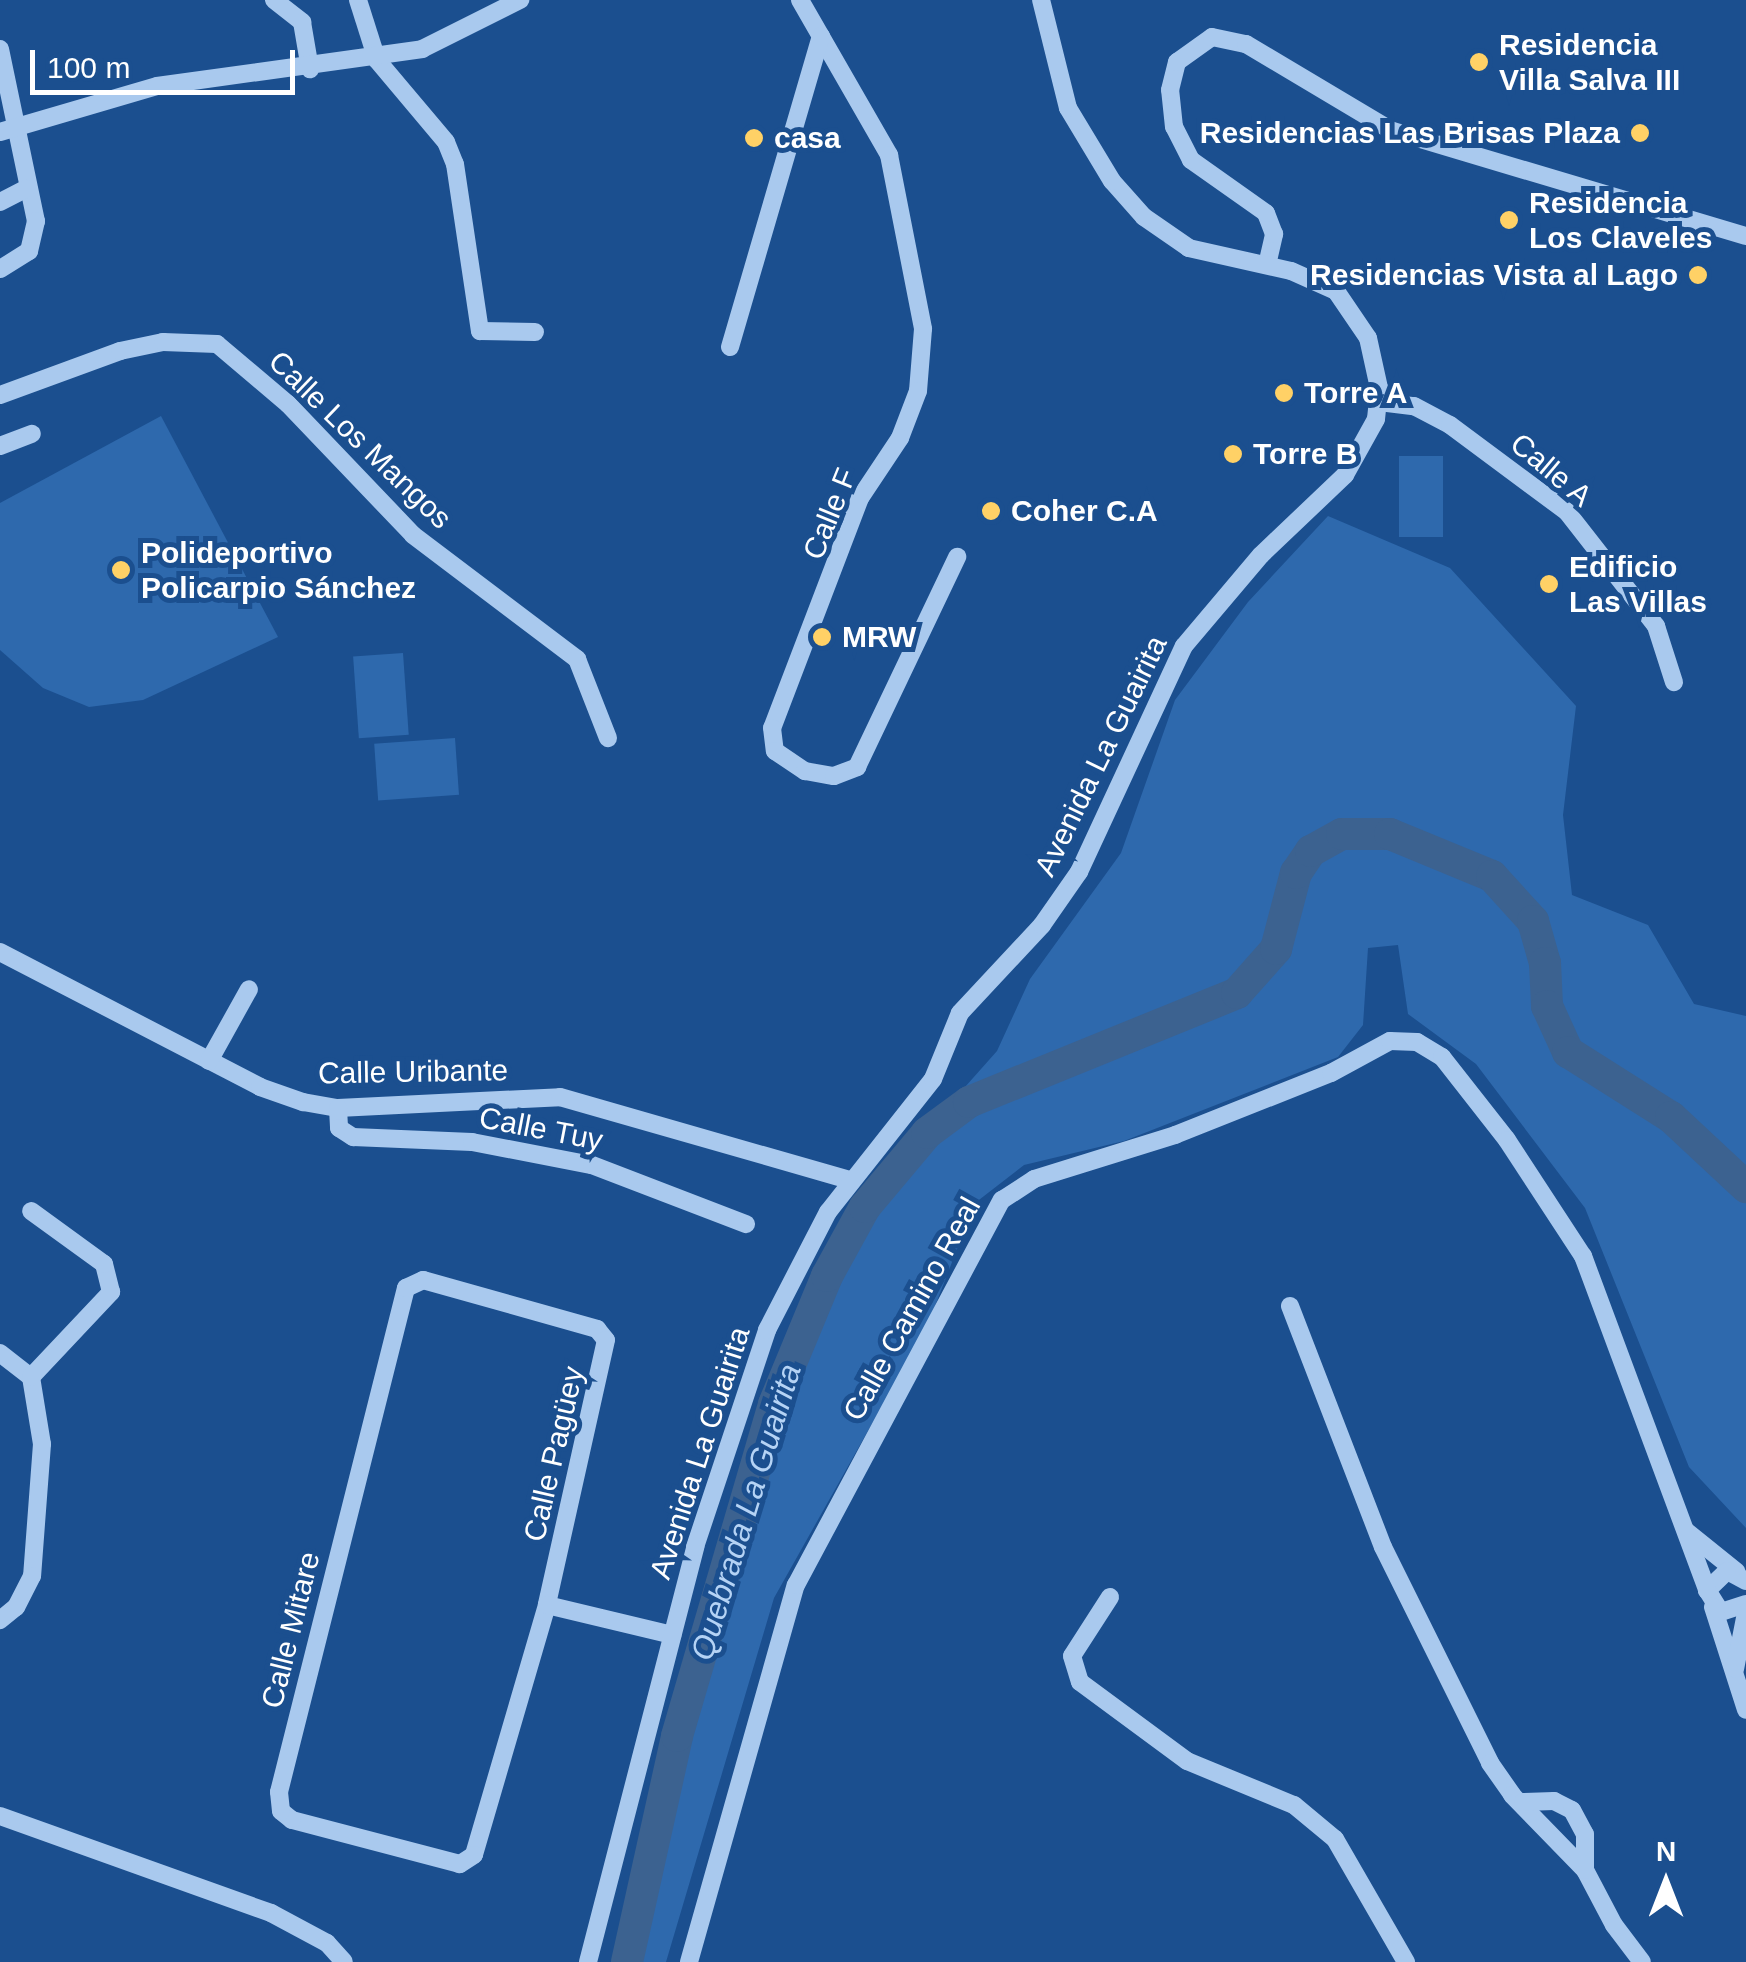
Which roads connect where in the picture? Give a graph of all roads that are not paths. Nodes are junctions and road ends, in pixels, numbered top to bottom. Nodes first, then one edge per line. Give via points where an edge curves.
1 (274, 0) edge
2 (358, 0) edge
3 (520, 0) edge
4 (800, 0) edge
5 (1041, 0) edge
6 (822, 36) junction
7 (0, 49) edge
8 (377, 60) junction
9 (310, 69) junction
10 (8, 130) edge
11 (26, 188) junction
12 (0, 202) edge
13 (1746, 236) edge
14 (1267, 265) junction
15 (0, 269) edge
16 (535, 332) dead end
17 (730, 348) dead end
18 (0, 395) edge
19 (1379, 402) junction
20 (32, 434) dead end
21 (0, 446) edge
22 (957, 557) dead end
23 (1674, 682) dead end
24 (608, 738) dead end
25 (0, 952) edge
26 (249, 989) dead end
27 (209, 1061) junction
28 (338, 1108) junction
29 (850, 1180) junction
30 (31, 1211) dead end
31 (746, 1224) dead end
32 (412, 1282) joint
33 (1290, 1306) dead end
34 (0, 1353) edge
35 (30, 1377) junction
36 (1686, 1530) junction
37 (1741, 1576) edge
38 (1110, 1597) dead end
39 (1710, 1598) junction
40 (1746, 1604) edge
41 (548, 1605) junction
42 (1746, 1614) edge
43 (0, 1620) edge
44 (672, 1635) junction
45 (1735, 1670) junction
46 (1746, 1710) edge
47 (1523, 1802) junction
48 (0, 1816) edge
49 (460, 1864) joint
50 (1585, 1870) junction
51 (344, 1962) edge
52 (588, 1962) edge
53 (688, 1962) edge
54 (1406, 1962) edge
55 (1642, 1962) edge

1 - 9 street via 302,22
2 - 8 street
3 - 8 street via 422,49
4 - 6 street, Calle F
5 - 14 street, Avenida La Guairita via 1068,108 1119,190 1189,248
6 - 17 street
6 - 22 street, Calle F via 889,155 922,345 918,391 900,438 860,498 772,728 775,751 805,771 834,776 857,767
7 - 10 street
8 - 9 street
8 - 16 street via 446,142 456,164 480,330
9 - 10 street via 156,86
10 - 11 street
11 - 12 street
11 - 15 street via 36,237 29,251
13 - 14 street via 1390,130 1246,44 1212,37 1177,62 1170,90 1174,127 1190,160 1271,220
14 - 19 street, Avenida La Guairita via 1324,283 1348,304 1368,338
18 - 24 street, Calle Los Mangos via 120,351 162,342 217,344 288,404 413,535 577,659
19 - 23 street, Calle A via 1414,406 1450,424 1567,512 1656,626
19 - 29 street, Avenida La Guairita via 1366,445 1345,475 1250,568 1184,646 1070,887 960,1013 933,1079
20 - 21 street
25 - 27 street, Calle Uribante
26 - 27 street
27 - 28 street, Calle Uribante via 286,1097
28 - 29 street, Calle Uribante via 560,1096
28 - 31 street, Calle Tuy via 343,1134 472,1142 592,1165
29 - 44 street, Avenida La Guairita via 767,1330 730,1430
30 - 35 street via 104,1264 111,1292
32 - 41 street, Calle Pagüey via 598,1329 606,1340
32 - 49 street, Calle Mitare via 278,1792 281,1811 292,1820
33 - 47 street via 1384,1547 1490,1763
34 - 35 street
35 - 43 street via 42,1418 36,1558 26,1591
36 - 37 street
36 - 39 street
36 - 53 street, Calle Camino Real via 1583,1256 1442,1058 1417,1042 1390,1041 1331,1073 1175,1135 1034,1179 1002,1200 796,1585
37 - 39 street via 1718,1574
38 - 54 street via 1072,1656 1080,1682 1187,1761 1294,1805 1335,1839
39 - 40 street via 1730,1613
39 - 45 street
41 - 44 street
41 - 49 street, Calle Pagüey via 474,1855
42 - 45 street
44 - 52 street, Avenida La Guairita
45 - 46 street
47 - 50 street
47 - 50 street via 1554,1801 1572,1810 1584,1834
48 - 51 street via 271,1912 326,1943
50 - 55 street

